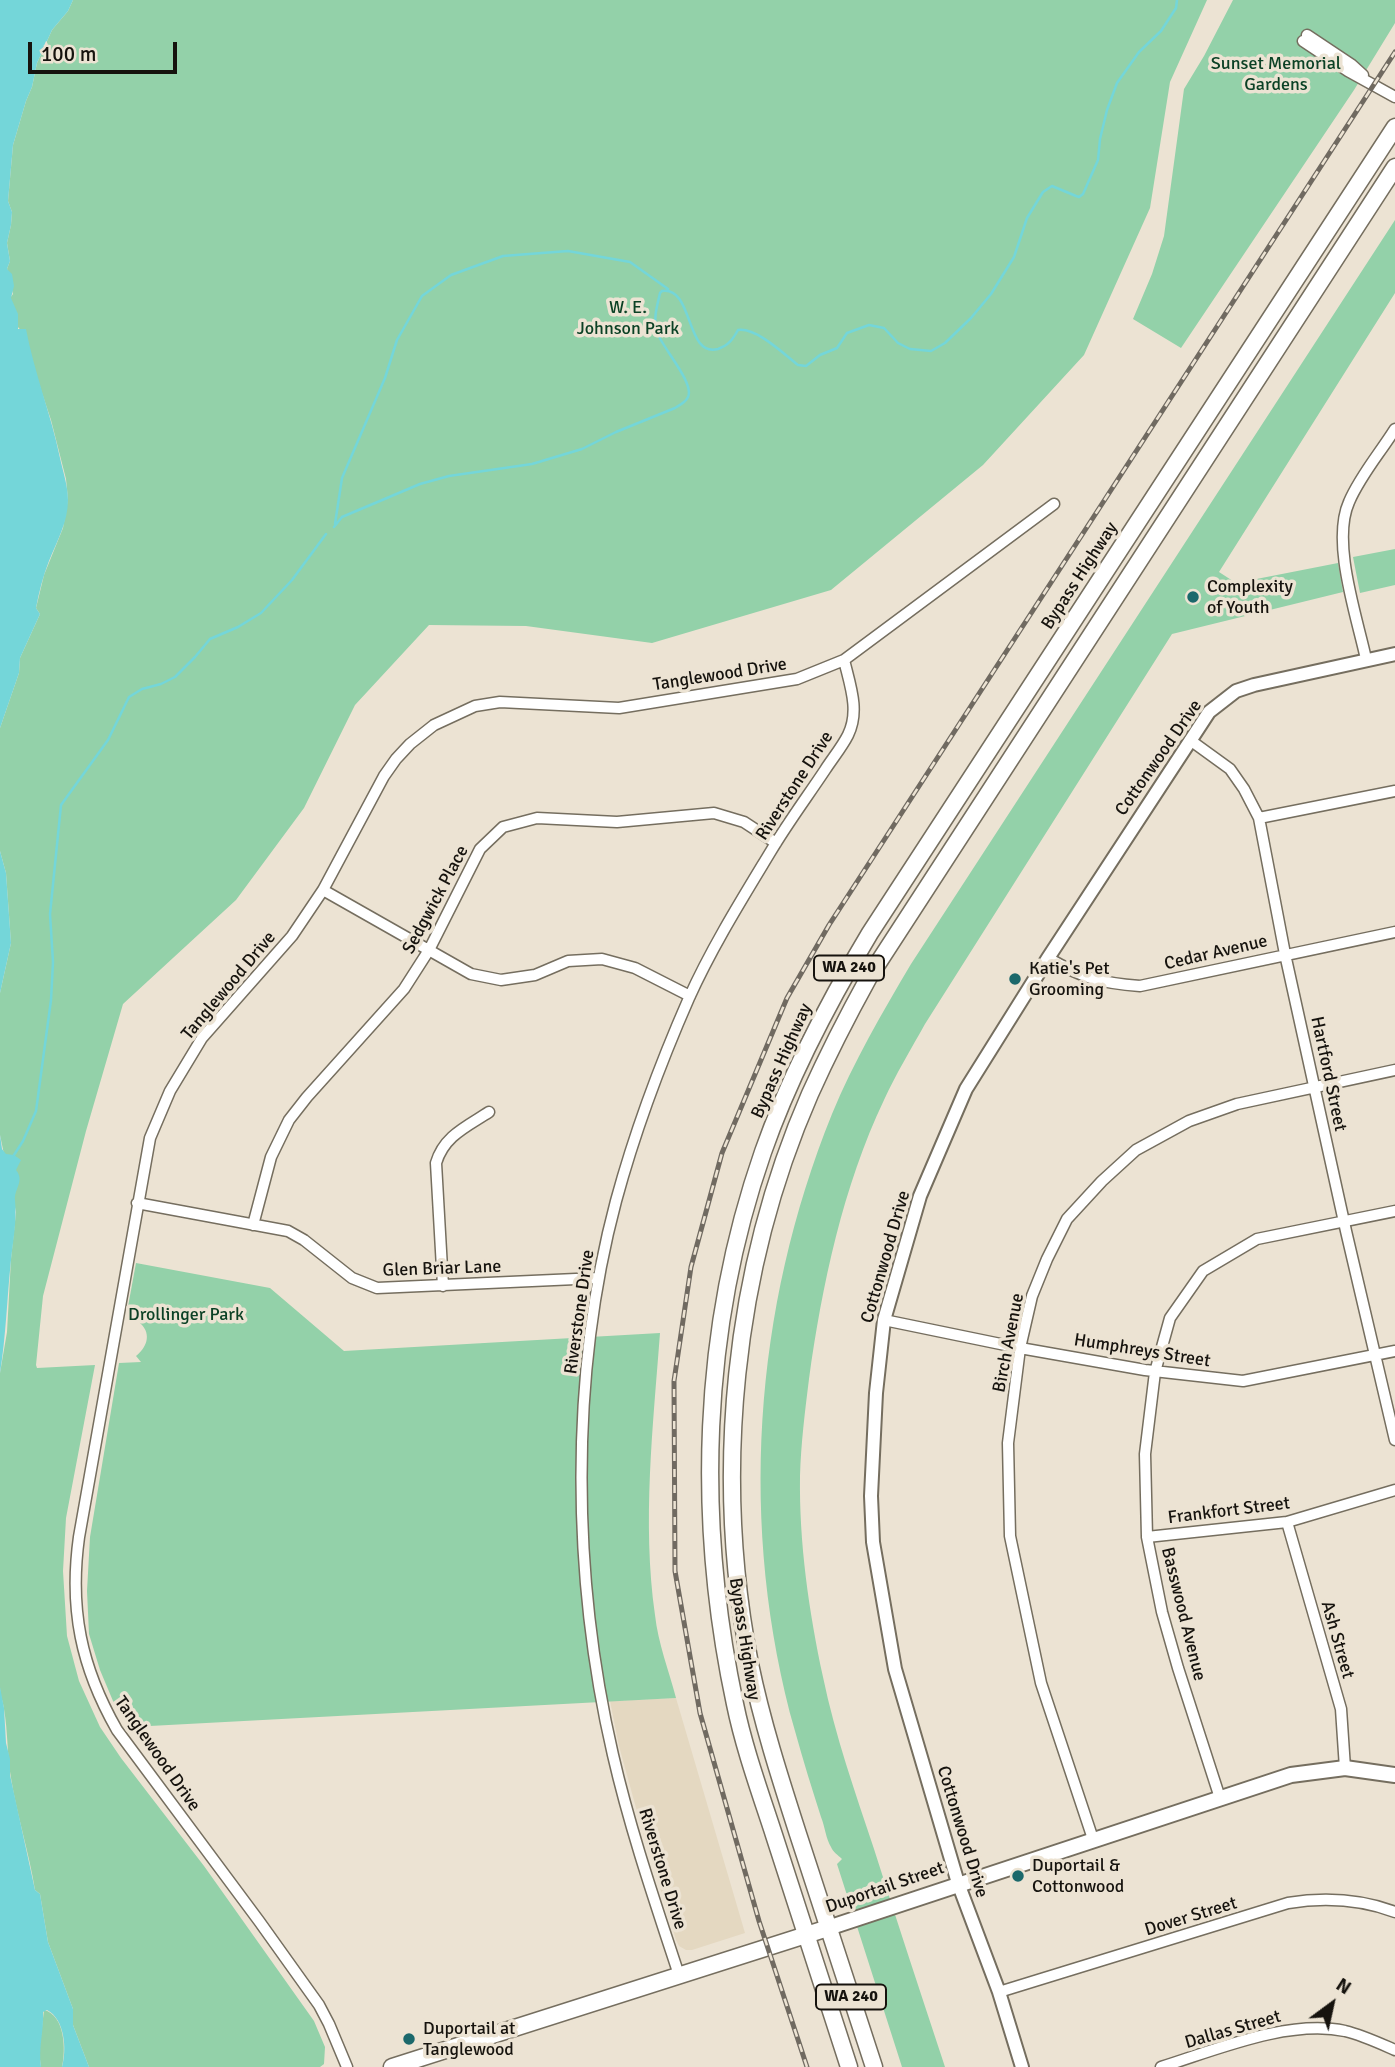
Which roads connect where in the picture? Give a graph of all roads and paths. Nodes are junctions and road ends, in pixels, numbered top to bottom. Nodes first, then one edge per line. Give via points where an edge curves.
1 (1305, 38) dead end
2 (1395, 97) edge
3 (1395, 127) edge
4 (1395, 167) edge
5 (1395, 429) edge
6 (1054, 504) dead end
7 (1395, 654) edge
8 (1366, 659) junction
9 (844, 660) junction
10 (1190, 740) junction
11 (1395, 790) edge
12 (1259, 818) junction
13 (776, 843) junction
14 (324, 890) junction
15 (1395, 932) edge
16 (429, 950) junction
17 (1285, 954) junction
18 (1048, 958) junction
19 (690, 996) junction
20 (1395, 1070) edge
21 (1315, 1087) junction
22 (488, 1112) dead end
23 (137, 1203) junction
24 (1395, 1211) edge
25 (1344, 1222) junction
26 (253, 1225) junction
27 (598, 1278) junction
28 (443, 1286) junction
29 (884, 1320) junction
30 (1020, 1348) junction
31 (1395, 1350) edge
32 (1374, 1354) junction
33 (1155, 1372) junction
34 (1395, 1440) edge
35 (1395, 1490) edge
36 (1287, 1522) junction
37 (1147, 1537) junction
38 (1345, 1768) junction
39 (1395, 1775) edge
40 (1220, 1798) junction
41 (1093, 1839) junction
42 (958, 1883) junction
43 (1395, 1913) edge
44 (828, 1928) junction
45 (806, 1934) junction
46 (679, 1975) junction
47 (999, 1992) junction
48 (1395, 2050) edge
49 (347, 2067) edge
50 (392, 2067) edge
51 (849, 2067) edge
52 (874, 2067) edge
53 (1022, 2067) edge
54 (1161, 2067) edge

1 - 2 street
3 - 45 main road, Bypass Highway / WA 240 via 870,933 808,1044 763,1152 733,1264 717,1353 709,1501 713,1567 735,1707
4 - 44 main road, Bypass Highway / WA 240 via 869,977 809,1096 774,1193 748,1296 739,1366 732,1453 736,1566 758,1702
5 - 8 street via 1349,501 1343,523 1346,564
6 - 9 street, Tanglewood Drive
7 - 8 street, Cottonwood Drive
8 - 10 street, Cottonwood Drive via 1236,691 1209,712
9 - 13 street, Riverstone Drive via 855,704 849,733
9 - 14 street, Tanglewood Drive via 797,679 619,708 500,702 475,706 434,725 396,759
10 - 12 street, Hartford Street via 1230,769
10 - 18 street, Cottonwood Drive
11 - 12 street
12 - 17 street, Hartford Street
13 - 16 street, Sedgwick Place via 744,822 714,813 617,822 537,818 503,827 480,849
13 - 19 street, Riverstone Drive
14 - 16 street
14 - 23 street, Tanglewood Drive via 292,936 202,1038 170,1091 150,1138
15 - 17 street, Cedar Avenue
16 - 19 street via 471,974 501,980 536,975 568,961 602,958 635,968
16 - 26 street, Sedgwick Place via 404,989 289,1120 271,1157
17 - 18 street, Cedar Avenue via 1140,986 1108,984 1076,974
17 - 21 street, Hartford Street
18 - 29 street, Cottonwood Drive via 966,1089 920,1196
19 - 27 street, Riverstone Drive via 647,1099
20 - 21 street, Birch Avenue
21 - 25 street, Hartford Street
21 - 30 street, Birch Avenue via 1201,1116 1136,1150 1067,1219 1032,1296
22 - 28 street via 446,1142 436,1163
23 - 26 street, Glen Briar Lane
23 - 49 street, Tanglewood Drive via 76,1556 75,1601 83,1651 98,1696 117,1730 318,2005
24 - 25 street, Basswood Avenue
25 - 32 street, Hartford Street
25 - 33 street, Basswood Avenue via 1257,1239 1203,1271 1170,1318
26 - 28 street, Glen Briar Lane via 288,1231 352,1278 377,1288
27 - 28 street, Glen Briar Lane
27 - 46 street, Riverstone Drive via 584,1395 582,1487 590,1626 620,1784
29 - 30 street, Humphreys Street
29 - 42 street, Cottonwood Drive via 875,1406 873,1542 895,1669
30 - 33 street, Humphreys Street
30 - 41 street, Birch Avenue via 1008,1443 1010,1536 1041,1684
31 - 32 street, Humphreys Street
32 - 33 street, Humphreys Street via 1244,1381
32 - 34 street, Hartford Street
33 - 37 street, Basswood Avenue via 1145,1454
35 - 36 street, Frankfort Street
36 - 37 street, Frankfort Street
36 - 38 street, Ash Street via 1340,1709
37 - 40 street, Basswood Avenue via 1162,1612
38 - 39 main road, Duportail Street
38 - 40 main road, Duportail Street via 1292,1775
40 - 41 main road, Duportail Street
41 - 42 main road, Duportail Street
42 - 44 main road, Duportail Street
42 - 47 street, Cottonwood Drive
43 - 47 street, Dover Street via 1356,1901 1288,1903
44 - 45 main road, Duportail Street
44 - 52 main road, Bypass Highway / WA 240
45 - 46 main road, Duportail Street
45 - 51 main road, Bypass Highway / WA 240
46 - 50 main road, Duportail Street
47 - 53 street, Cottonwood Drive
48 - 54 street, Dallas Street via 1343,2031 1301,2028

